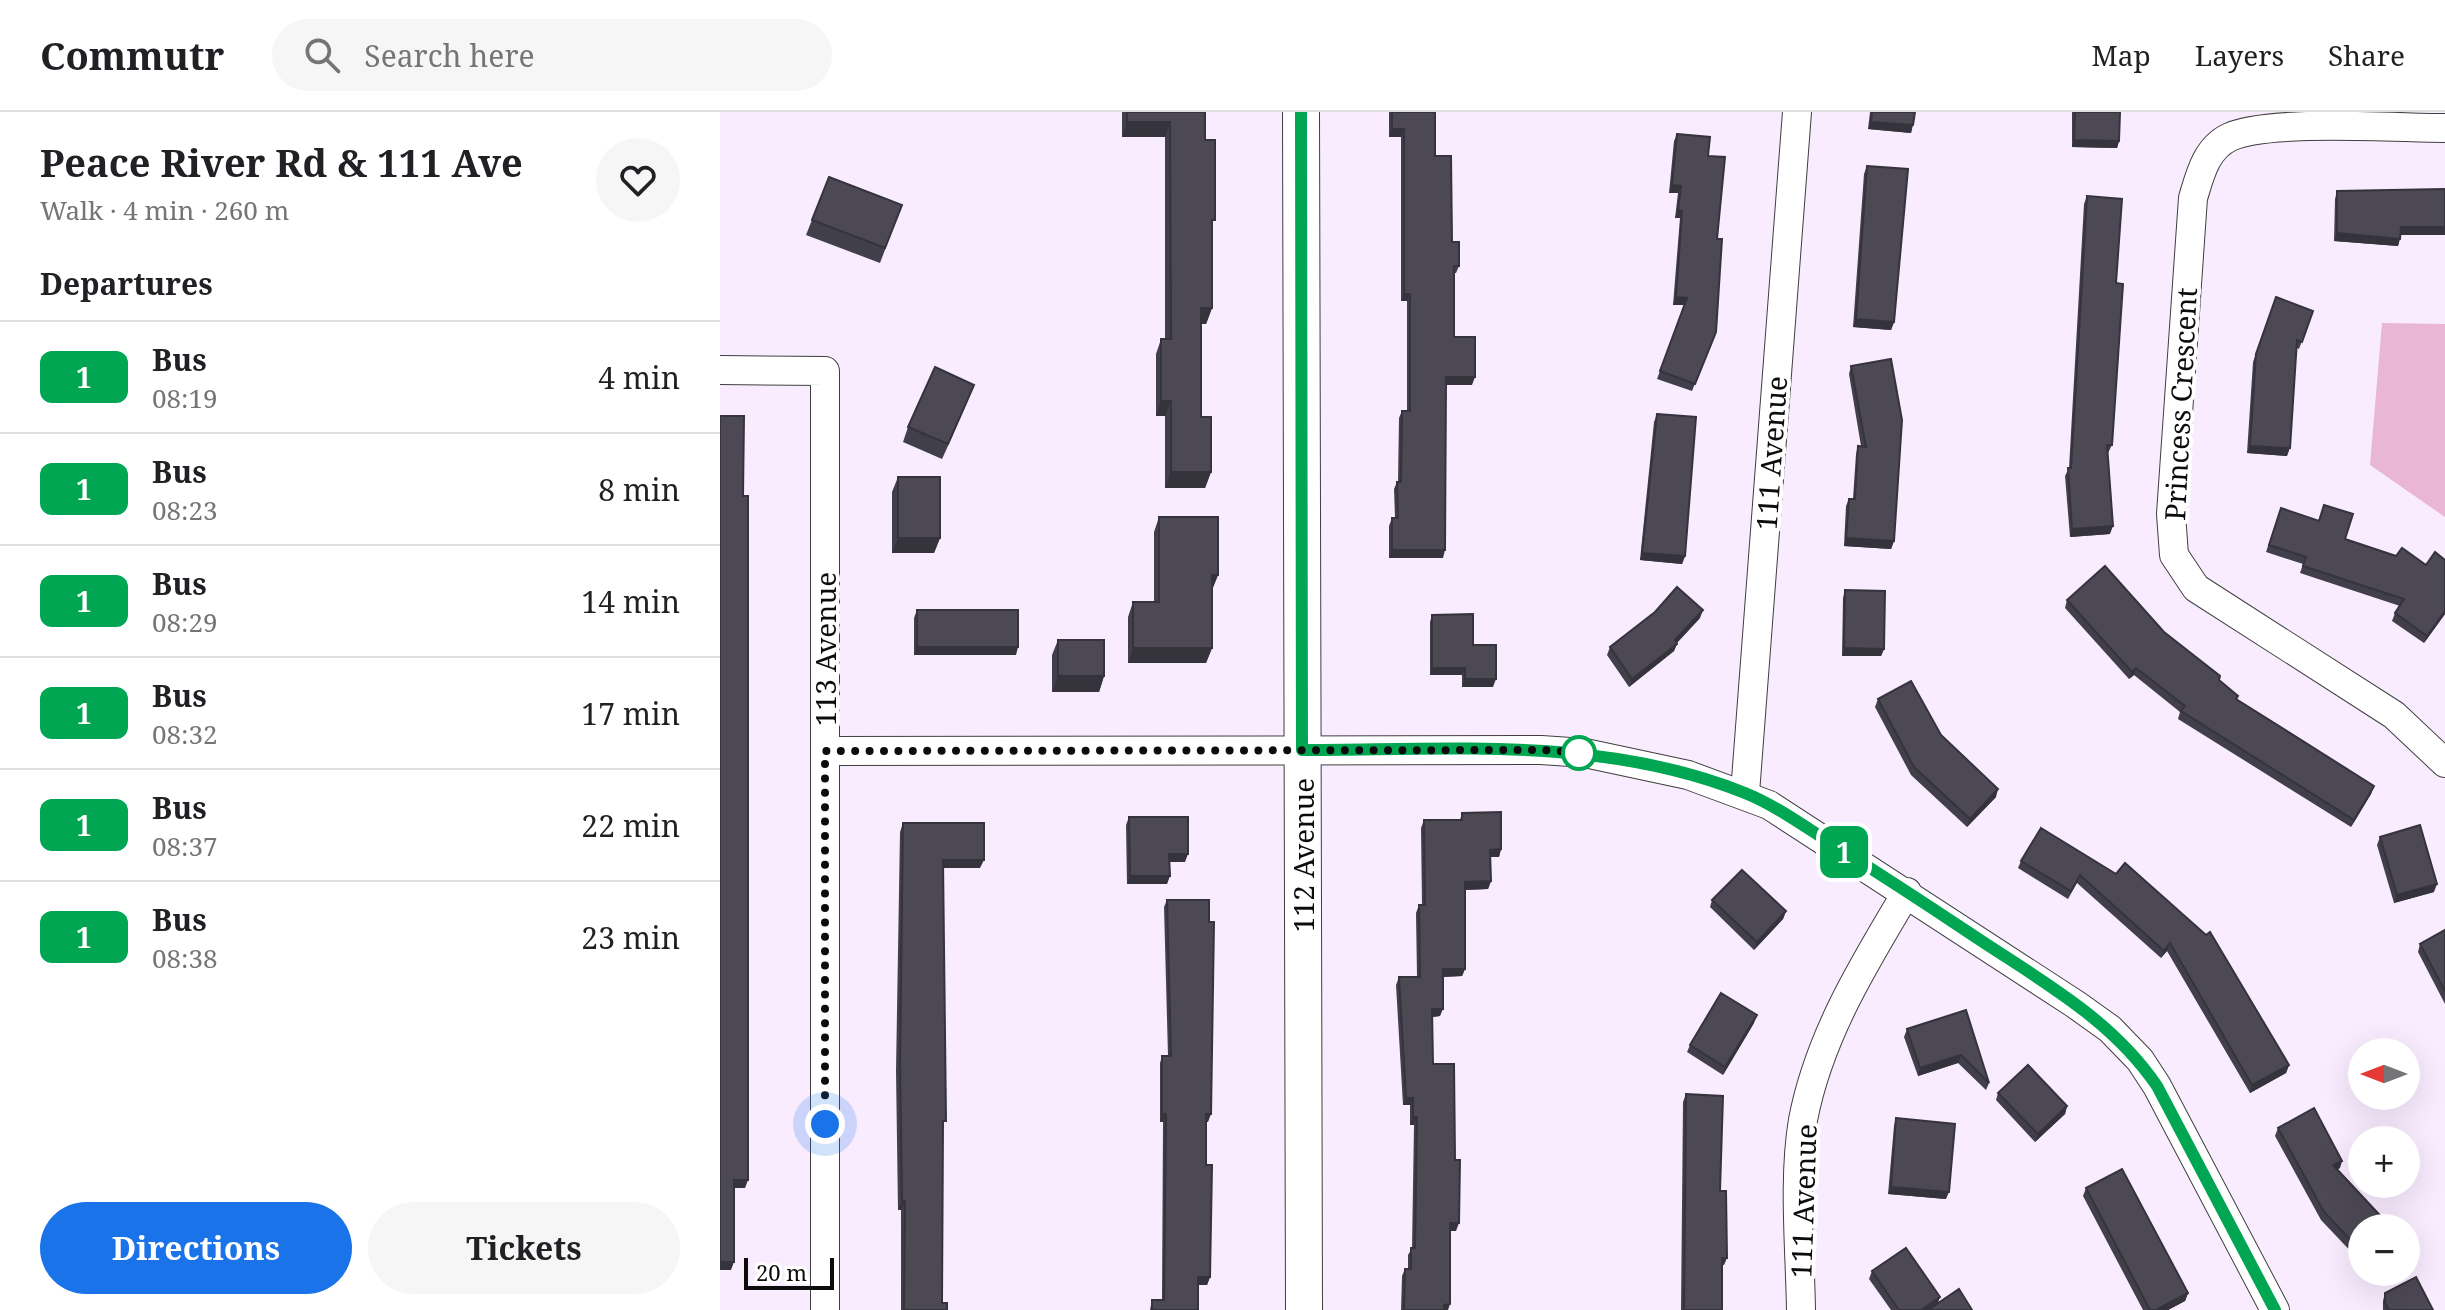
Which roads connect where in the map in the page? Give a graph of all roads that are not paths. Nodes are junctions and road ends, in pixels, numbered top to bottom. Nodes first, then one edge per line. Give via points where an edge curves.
1 (1301, 112) edge
2 (1797, 112) edge
3 (2445, 128) edge
4 (720, 370) edge
5 (1302, 750) junction
6 (825, 751) junction
7 (2445, 763) edge
8 (1745, 793) junction
9 (1907, 892) junction
10 (1803, 1305) edge
11 (825, 1310) edge
12 (1304, 1310) edge
13 (2275, 1310) edge

1 - 5 street, 112 Avenue
2 - 8 street, 111 Avenue
3 - 7 street, Princess Crescent via 2266,129 2229,137 2207,157 2193,198 2171,514 2174,555 2196,588 2394,715
4 - 6 street, 113 Avenue via 825,371
5 - 6 street
5 - 8 street via 1585,753
5 - 12 street, 112 Avenue
6 - 11 street, 113 Avenue
8 - 9 street
9 - 10 street, 111 Avenue via 1861,969 1819,1056 1803,1122
9 - 13 street via 2110,1029 2140,1060 2181,1125

